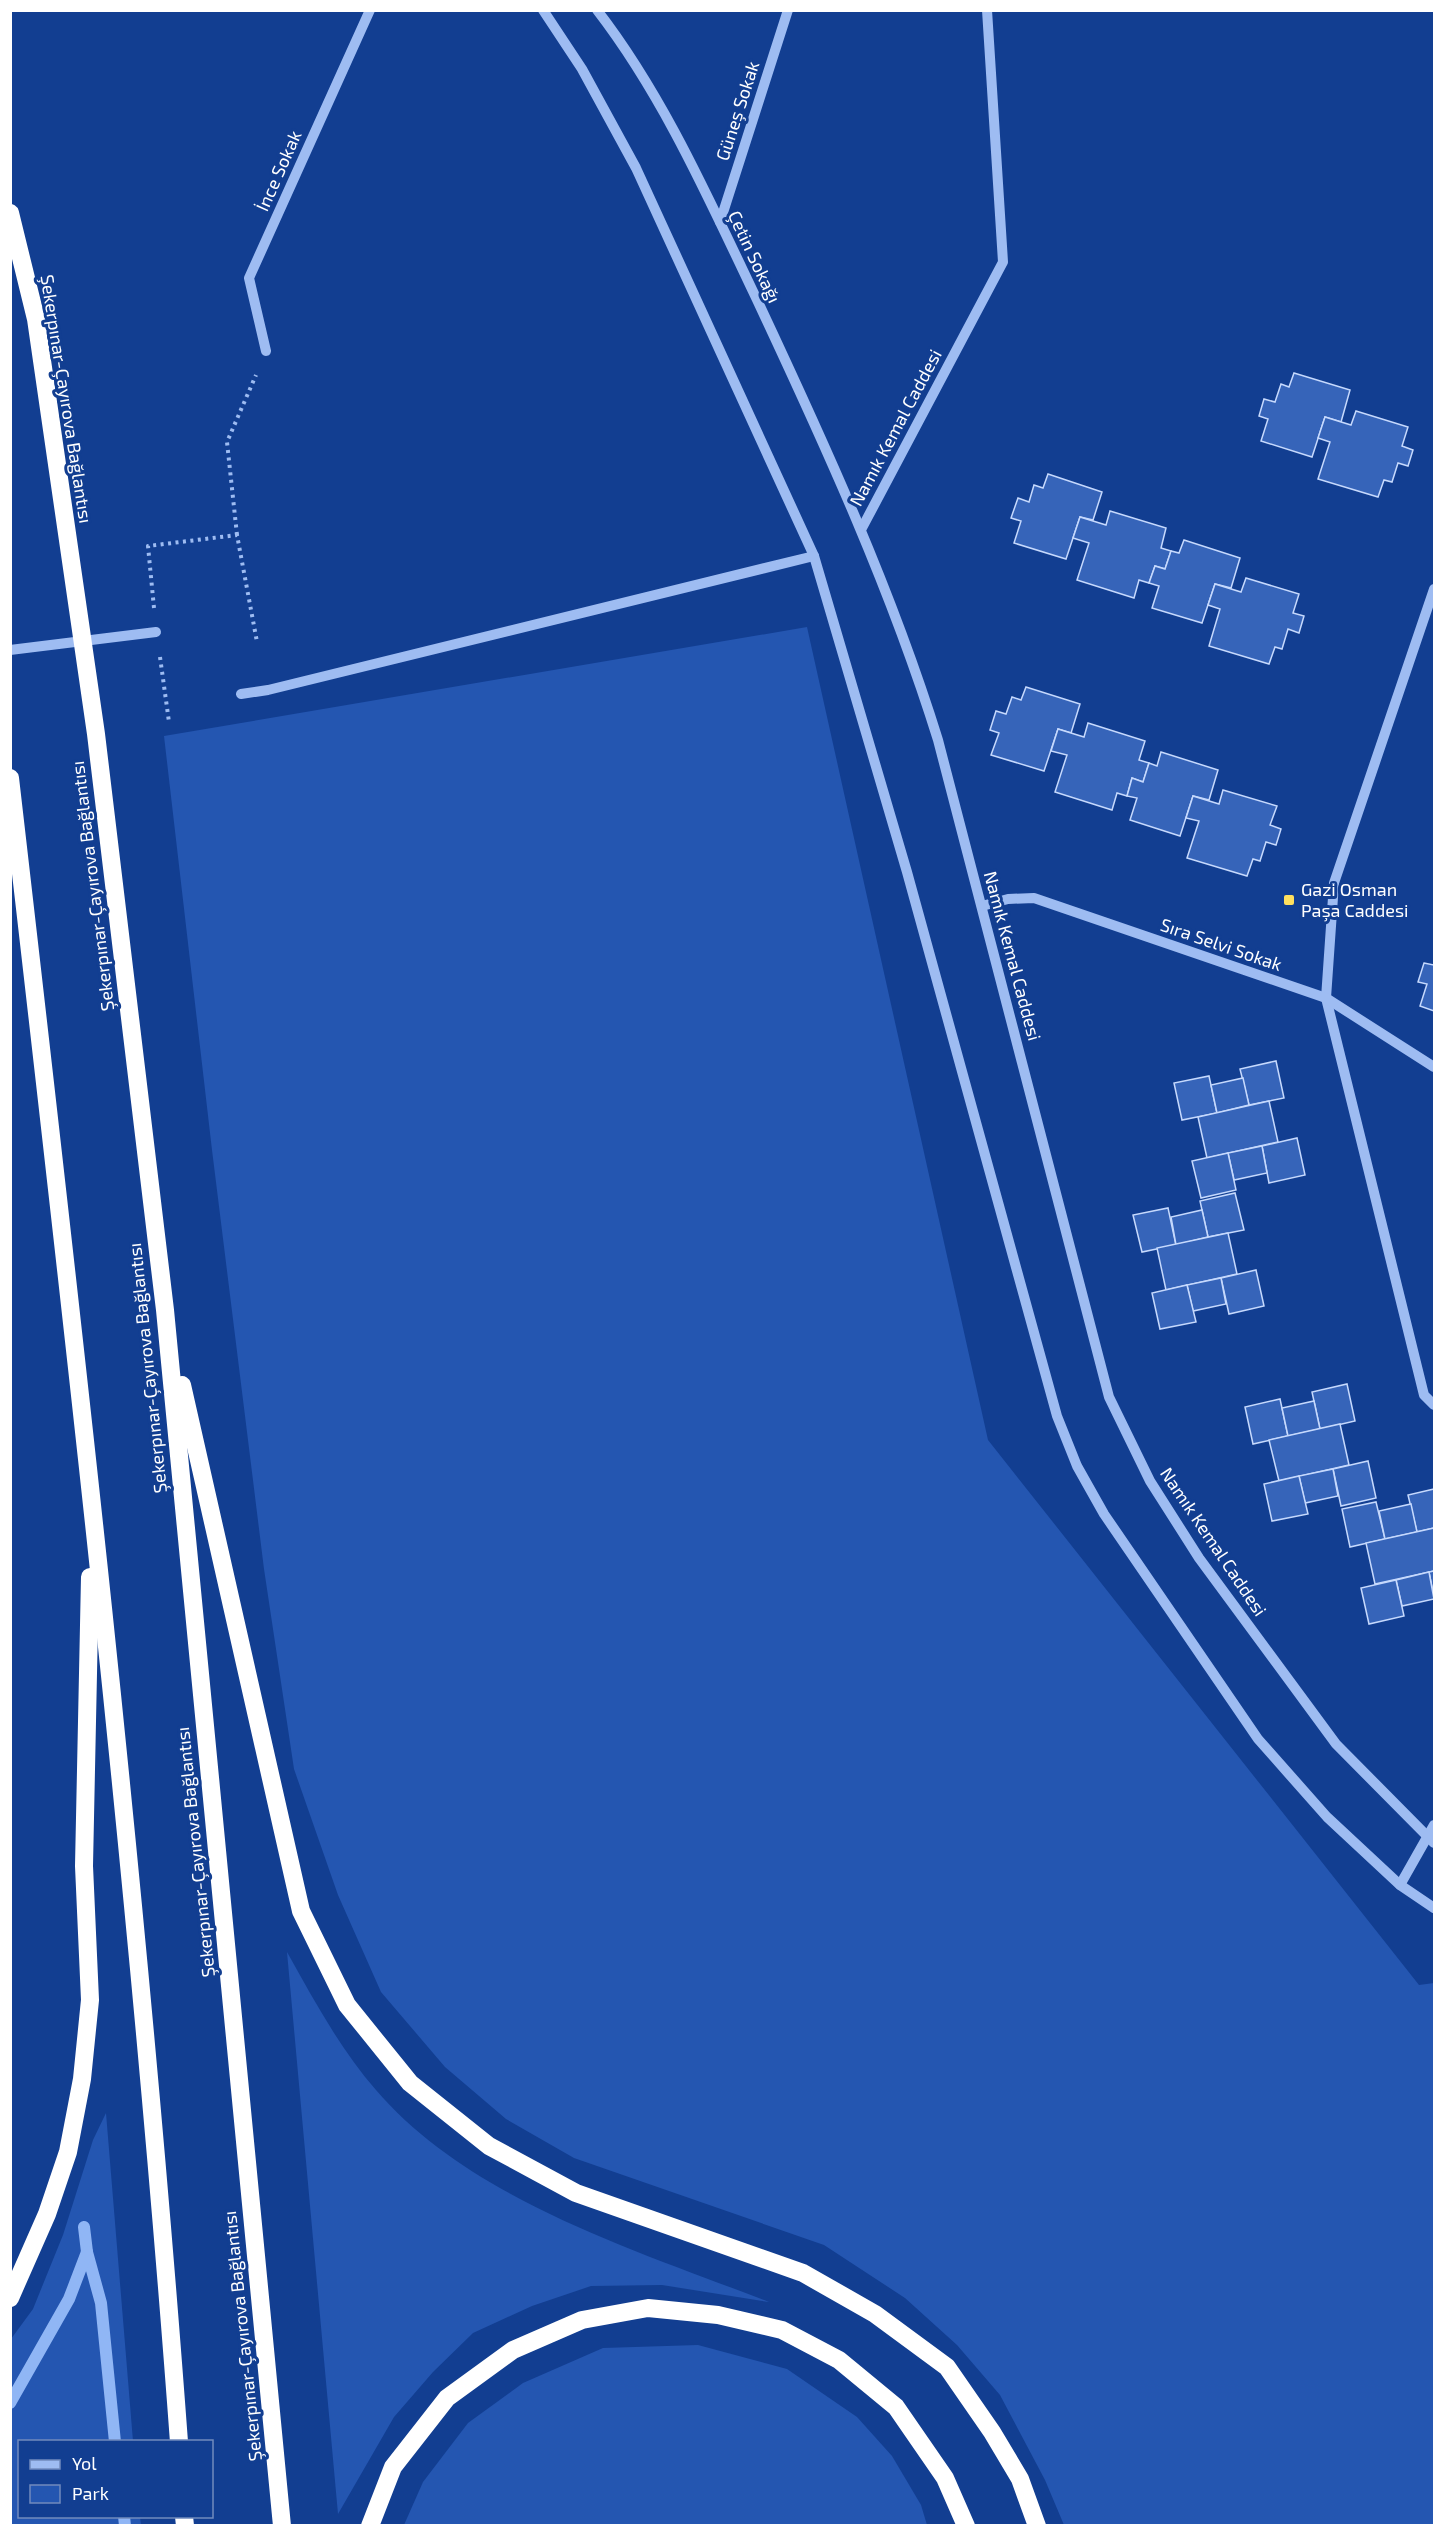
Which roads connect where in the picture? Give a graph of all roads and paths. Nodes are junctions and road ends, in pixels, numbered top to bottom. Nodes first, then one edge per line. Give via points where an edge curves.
1 (370, 10) edge
2 (543, 10) edge
3 (597, 10) edge
4 (788, 10) edge
5 (987, 10) edge
6 (10, 213) edge
7 (720, 222) junction
8 (266, 351) joint
9 (862, 528) junction
10 (237, 536) junction
11 (148, 546) dead end
12 (814, 556) junction
13 (1434, 588) edge
14 (156, 632) dead end
15 (257, 642) dead end
16 (10, 650) edge
17 (241, 694) dead end
18 (10, 778) edge
19 (982, 906) junction
20 (1326, 998) junction
21 (1434, 1067) edge
22 (165, 1311) junction
23 (1434, 1405) edge
24 (92, 1494) junction
25 (1434, 1825) edge
26 (1431, 1841) edge
27 (1400, 1885) junction
28 (1434, 1908) edge
29 (10, 2298) edge
30 (179, 2440) edge
31 (282, 2526) edge
32 (370, 2526) edge
33 (966, 2526) edge
34 (1037, 2526) edge

1 - 8 street, İnce Sokak via 249,278
2 - 12 street via 582,69 636,168
3 - 7 street, Çetin Sokağı via 671,126
4 - 7 street, Güneş Sokak
5 - 9 street, Namık Kemal Caddesi via 1003,262
6 - 22 highway, Şekerpınar-Çayırova Bağlantısı via 36,319 96,734
7 - 9 street, Çetin Sokağı
8 - 10 path via 227,442
9 - 19 street, Namık Kemal Caddesi via 914,662
10 - 11 path
10 - 15 path
12 - 17 street
12 - 27 street via 907,872 1057,1416 1077,1466 1104,1514 1258,1739 1328,1817
13 - 20 street via 1334,883
14 - 16 street
18 - 24 highway
19 - 20 street, Sıra Selvi Sokak via 1034,898
19 - 26 street, Namık Kemal Caddesi via 1109,1397 1150,1481 1199,1558 1336,1744
20 - 21 street, Sıra Selvi Sokak
20 - 23 street via 1424,1395
22 - 31 highway, Şekerpınar-Çayırova Bağlantısı
22 - 34 highway via 301,1911 347,2005 410,2083 489,2146 576,2193 803,2273 875,2314 947,2367 1020,2479
24 - 29 highway via 84,1866 90,2000 82,2079 68,2152 47,2214
24 - 30 highway via 164,2233
25 - 26 street
26 - 27 street
27 - 28 street
32 - 33 highway via 393,2467 447,2397 513,2350 582,2320 648,2308 718,2315 782,2330 839,2360 896,2407 945,2478

